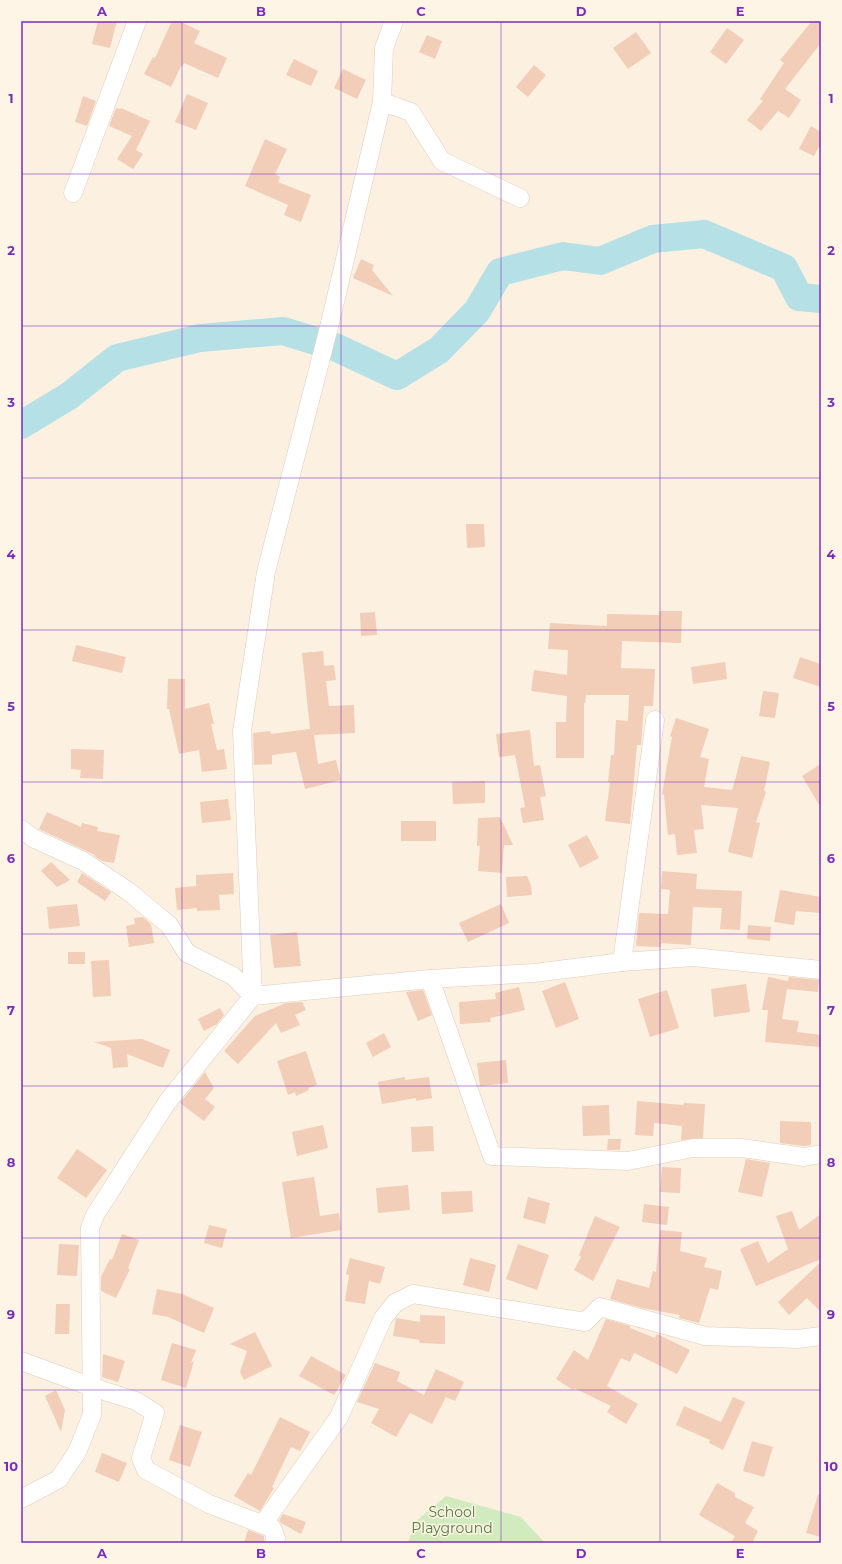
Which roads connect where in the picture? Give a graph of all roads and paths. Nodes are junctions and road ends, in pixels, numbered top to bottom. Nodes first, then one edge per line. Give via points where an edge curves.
1 (137, 21) edge
2 (394, 21) edge
3 (382, 102) junction
4 (73, 193) dead end
5 (520, 198) dead end
6 (656, 720) dead end
7 (21, 829) edge
8 (622, 962) junction
9 (821, 970) edge
10 (430, 979) junction
11 (253, 996) junction
12 (821, 1154) edge
13 (821, 1336) edge
14 (21, 1361) edge
15 (92, 1387) junction
16 (21, 1500) edge
17 (263, 1524) junction
18 (274, 1543) edge

1 - 4 street
2 - 3 street via 384,48
3 - 5 street via 411,112 442,161
3 - 11 street via 330,323 266,572 242,731
6 - 8 street
7 - 11 street via 34,838 83,861 128,891 169,925 187,953 233,976
8 - 9 street via 693,957
8 - 10 street via 534,973
10 - 11 street
10 - 12 street via 492,1156 628,1161 693,1148 742,1148 804,1157
11 - 15 street via 168,1101 95,1214 90,1228
13 - 17 street via 705,1336 600,1307 585,1322 413,1294 395,1302 383,1318 339,1417
14 - 15 street
15 - 16 street via 92,1416 77,1452 59,1479
15 - 17 street via 136,1401 155,1413 141,1458 146,1470 209,1504
17 - 18 street via 272,1528 276,1538

